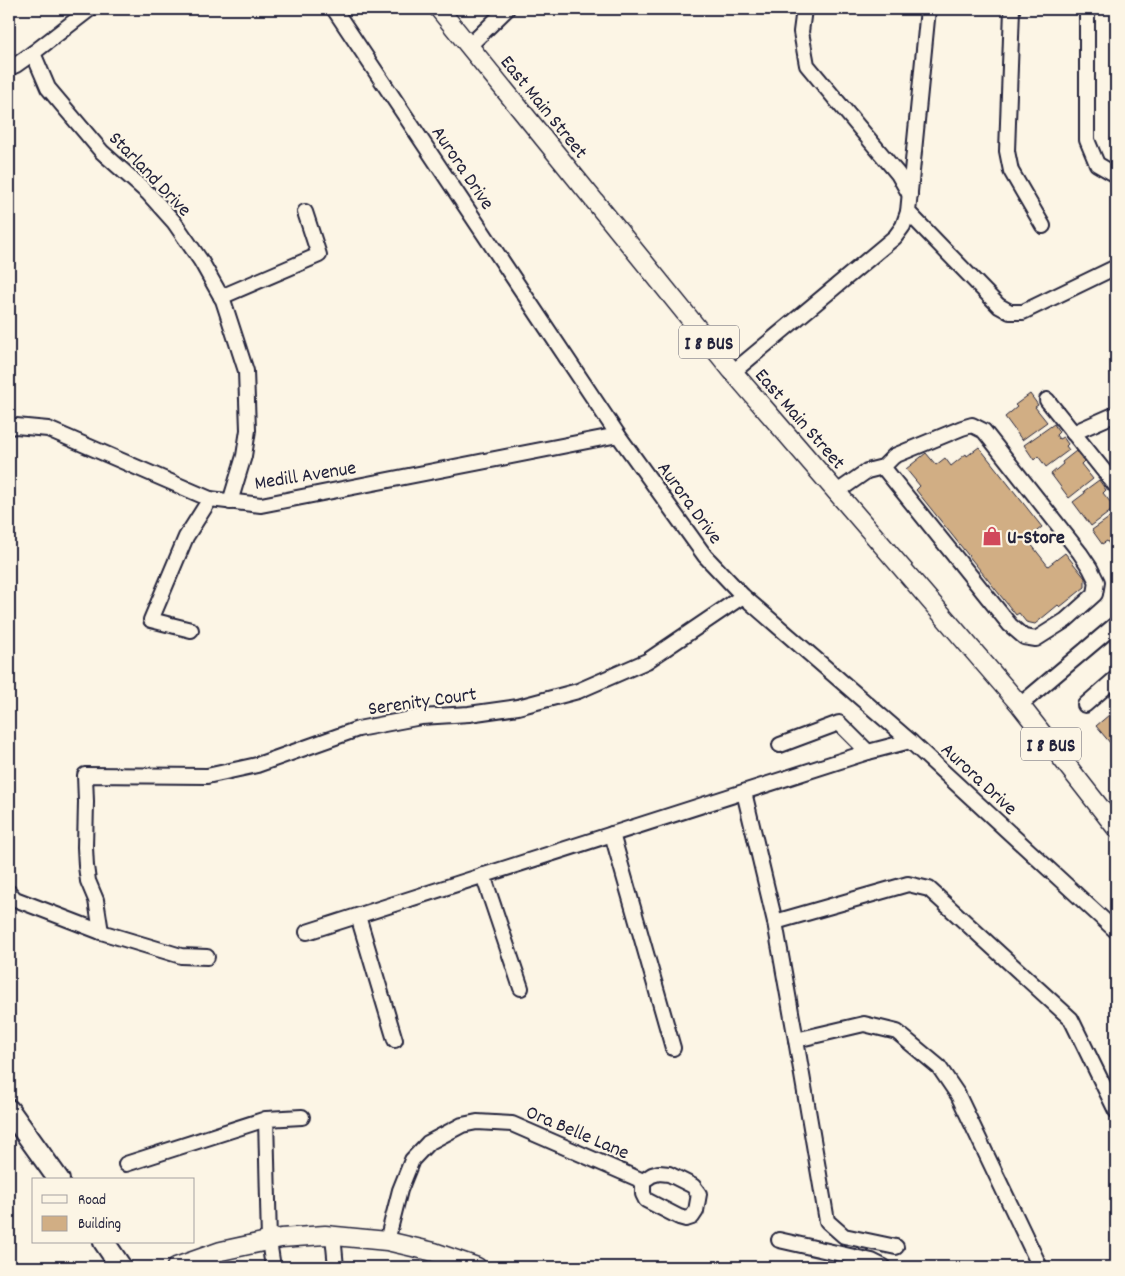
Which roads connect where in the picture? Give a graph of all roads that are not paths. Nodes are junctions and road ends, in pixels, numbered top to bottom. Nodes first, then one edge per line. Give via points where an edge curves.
1 (90, 9) edge
2 (334, 9) edge
3 (439, 9) edge
4 (507, 9) edge
5 (804, 9) edge
6 (928, 9) edge
7 (1012, 9) edge
8 (1087, 9) edge
9 (469, 46) junction
10 (33, 53) junction
11 (9, 68) edge
12 (1116, 175) edge
13 (910, 195) junction
14 (305, 212) dead end
15 (908, 212) junction
16 (1043, 226) dead end
17 (1116, 267) edge
18 (221, 297) junction
19 (733, 372) junction
20 (1047, 400) dead end
21 (1116, 414) edge
22 (9, 427) edge
23 (1073, 432) junction
24 (618, 435) junction
25 (883, 468) junction
26 (1116, 486) edge
27 (837, 492) junction
28 (210, 499) junction
29 (230, 502) junction
30 (743, 596) junction
31 (1115, 628) edge
32 (191, 630) dead end
33 (1116, 678) edge
34 (1020, 705) junction
35 (1085, 705) dead end
36 (910, 741) junction
37 (780, 745) dead end
38 (868, 752) junction
39 (744, 792) junction
40 (1116, 828) edge
41 (612, 834) junction
42 (483, 876) junction
43 (9, 892) edge
44 (358, 916) junction
45 (774, 922) junction
46 (1116, 931) edge
47 (101, 932) junction
48 (306, 932) dead end
49 (207, 957) dead end
50 (521, 988) dead end
51 (395, 1040) dead end
52 (796, 1040) junction
53 (673, 1048) dead end
54 (9, 1110) edge
55 (1116, 1111) edge
56 (302, 1117) dead end
57 (266, 1119) junction
58 (126, 1164) dead end
59 (58, 1178) edge
60 (644, 1182) dead end
61 (333, 1235) junction
62 (779, 1240) dead end
63 (269, 1241) junction
64 (387, 1241) junction
65 (105, 1244) edge
66 (896, 1247) dead end
67 (122, 1267) edge
68 (176, 1267) edge
69 (273, 1267) edge
70 (336, 1267) edge
71 (477, 1267) edge
72 (884, 1267) edge
73 (1040, 1267) edge

1 - 10 street
2 - 24 street, Aurora Drive
3 - 9 main road, East Main Street / I 8 BUS
4 - 9 street
5 - 13 street via 801,32 807,65 898,174
6 - 13 street
7 - 16 street via 1007,151 1011,171
8 - 12 street via 1087,140 1098,164
9 - 19 main road, East Main Street / I 8 BUS
10 - 11 street
10 - 18 street, Starland Drive via 48,88 102,152 148,193 174,222 202,261
13 - 15 street
14 - 18 street via 319,256
15 - 17 street via 999,306 1010,312 1023,312
15 - 19 street via 895,237
18 - 29 street, Starland Drive via 246,371 248,430
19 - 27 main road, East Main Street / I 8 BUS
20 - 23 street
21 - 23 street
22 - 28 street, Medill Avenue via 48,429
23 - 26 street
24 - 29 street, Medill Avenue via 261,505
24 - 30 street, Aurora Drive via 705,556
25 - 25 street via 1010,625 1024,637 1036,639 1066,620 1095,594 1097,582 1080,552 984,431 972,425 962,428 894,456
25 - 27 street via 866,471
27 - 34 main road, East Main Street / I 8 BUS
28 - 29 street, Medill Avenue
28 - 32 street via 186,537 151,620
30 - 36 street, Aurora Drive
30 - 47 street, Serenity Court via 647,661 578,691 518,707 421,717 358,729 257,765 207,776 85,775 86,866
31 - 34 street
33 - 35 street
34 - 40 main road, East Main Street / I 8 BUS
36 - 38 street
36 - 46 street, Aurora Drive
37 - 38 street via 839,722
38 - 39 street
39 - 41 street
39 - 45 street
41 - 42 street
41 - 53 street
42 - 44 street
42 - 50 street
43 - 47 street via 15,898
44 - 48 street
44 - 51 street
45 - 52 street
45 - 55 street via 908,884 929,889 1071,1019
47 - 49 street via 181,956
52 - 66 street via 826,1221 844,1236
52 - 73 street via 864,1024 897,1032 938,1067 958,1095
54 - 59 highway
56 - 57 street
57 - 58 street
57 - 63 street
60 - 64 street, Ora Belle Lane via 512,1124 477,1122 462,1125 428,1144 412,1160 400,1190
61 - 63 main road
61 - 64 main road
61 - 70 street
62 - 72 street via 872,1261
63 - 68 main road via 221,1251
63 - 69 street
64 - 71 main road
65 - 67 highway

